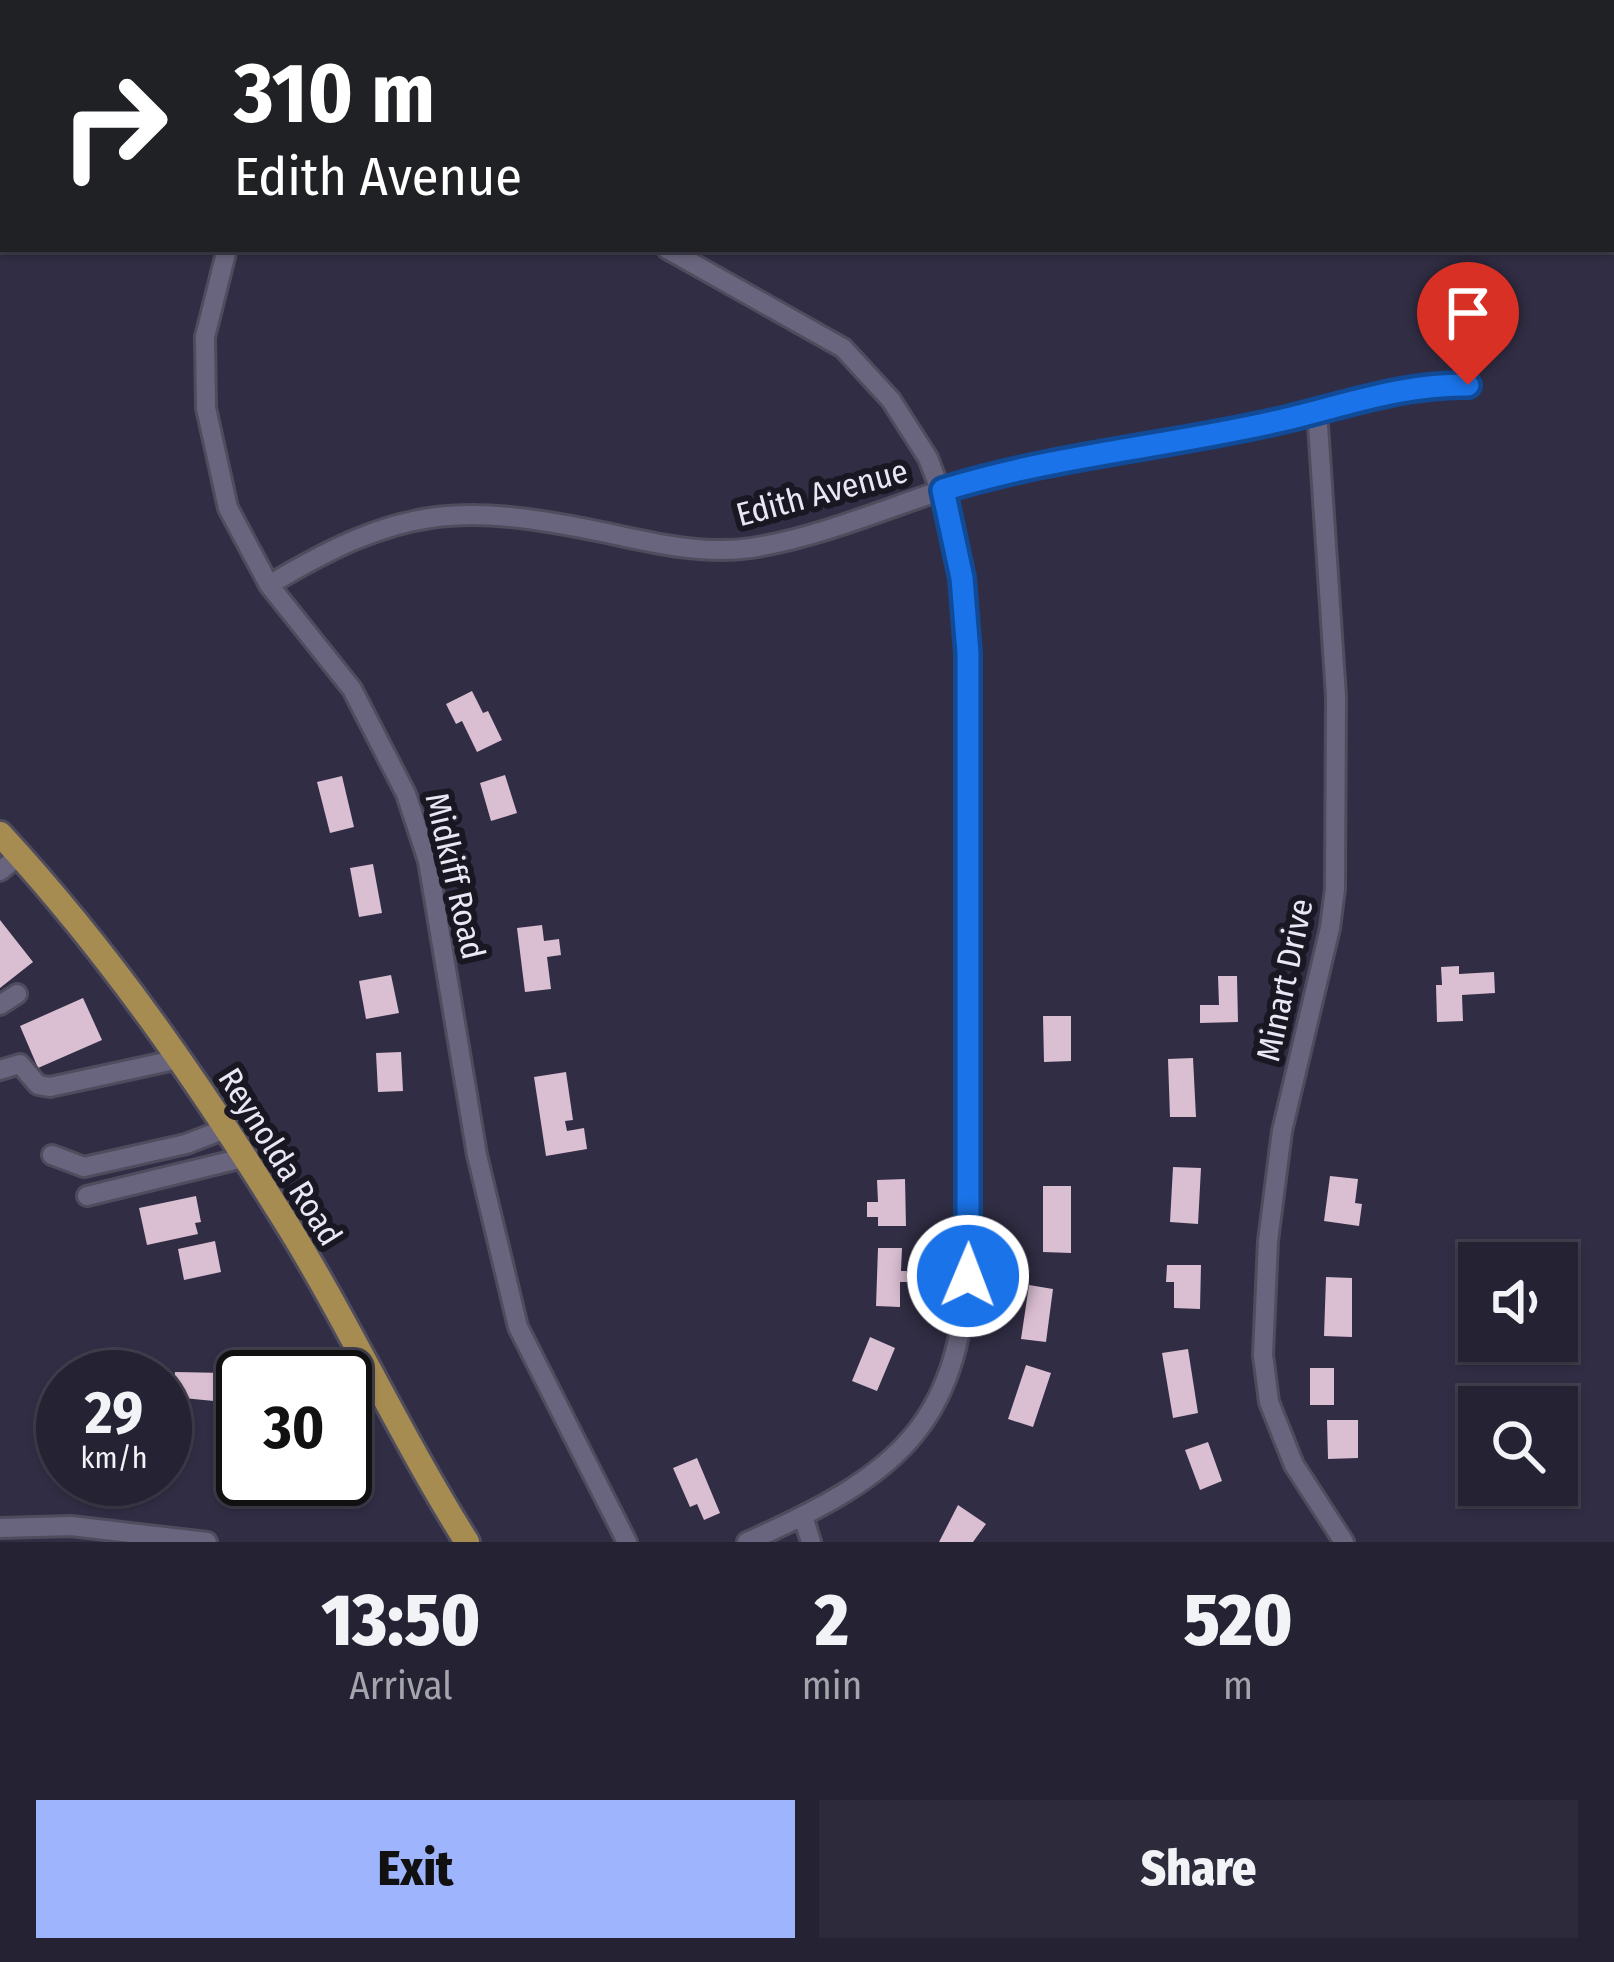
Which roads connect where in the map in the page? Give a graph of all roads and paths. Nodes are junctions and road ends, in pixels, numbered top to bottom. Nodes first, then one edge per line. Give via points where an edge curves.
1 (226, 252) edge
2 (674, 252) edge
3 (1468, 385) dead end
4 (1317, 410) junction
5 (943, 490) junction
6 (269, 585) junction
7 (0, 834) edge
8 (10, 863) edge
9 (179, 1059) junction
10 (0, 1070) edge
11 (225, 1129) junction
12 (52, 1155) dead end
13 (243, 1158) junction
14 (87, 1196) dead end
15 (803, 1516) junction
16 (0, 1528) edge
17 (207, 1542) edge
18 (467, 1542) edge
19 (627, 1542) edge
20 (747, 1542) edge
21 (812, 1542) edge
22 (1344, 1542) edge

1 - 6 street, Midkiff Road via 205,337 206,408 229,508
2 - 5 street via 843,349 891,400
3 - 4 street, Edith Avenue via 1429,384
4 - 5 street, Edith Avenue
4 - 22 street, Minart Drive via 1336,696 1335,889 1282,1131 1263,1355 1269,1402 1294,1465
5 - 6 street, Edith Avenue via 747,549 691,548 501,514 438,514 379,527
5 - 15 street via 968,653 967,1306 956,1362 930,1413 895,1457
6 - 19 street, Midkiff Road via 352,688 406,794 428,861 477,1155 518,1328
7 - 8 main road, Reynolda Road
8 - 9 main road, Reynolda Road via 52,890
9 - 10 street via 50,1087 20,1064
9 - 11 main road, Reynolda Road
11 - 12 street via 84,1167
11 - 13 main road, Reynolda Road
13 - 14 street
13 - 18 main road, Reynolda Road
15 - 20 street
15 - 21 street
16 - 17 street via 56,1525

